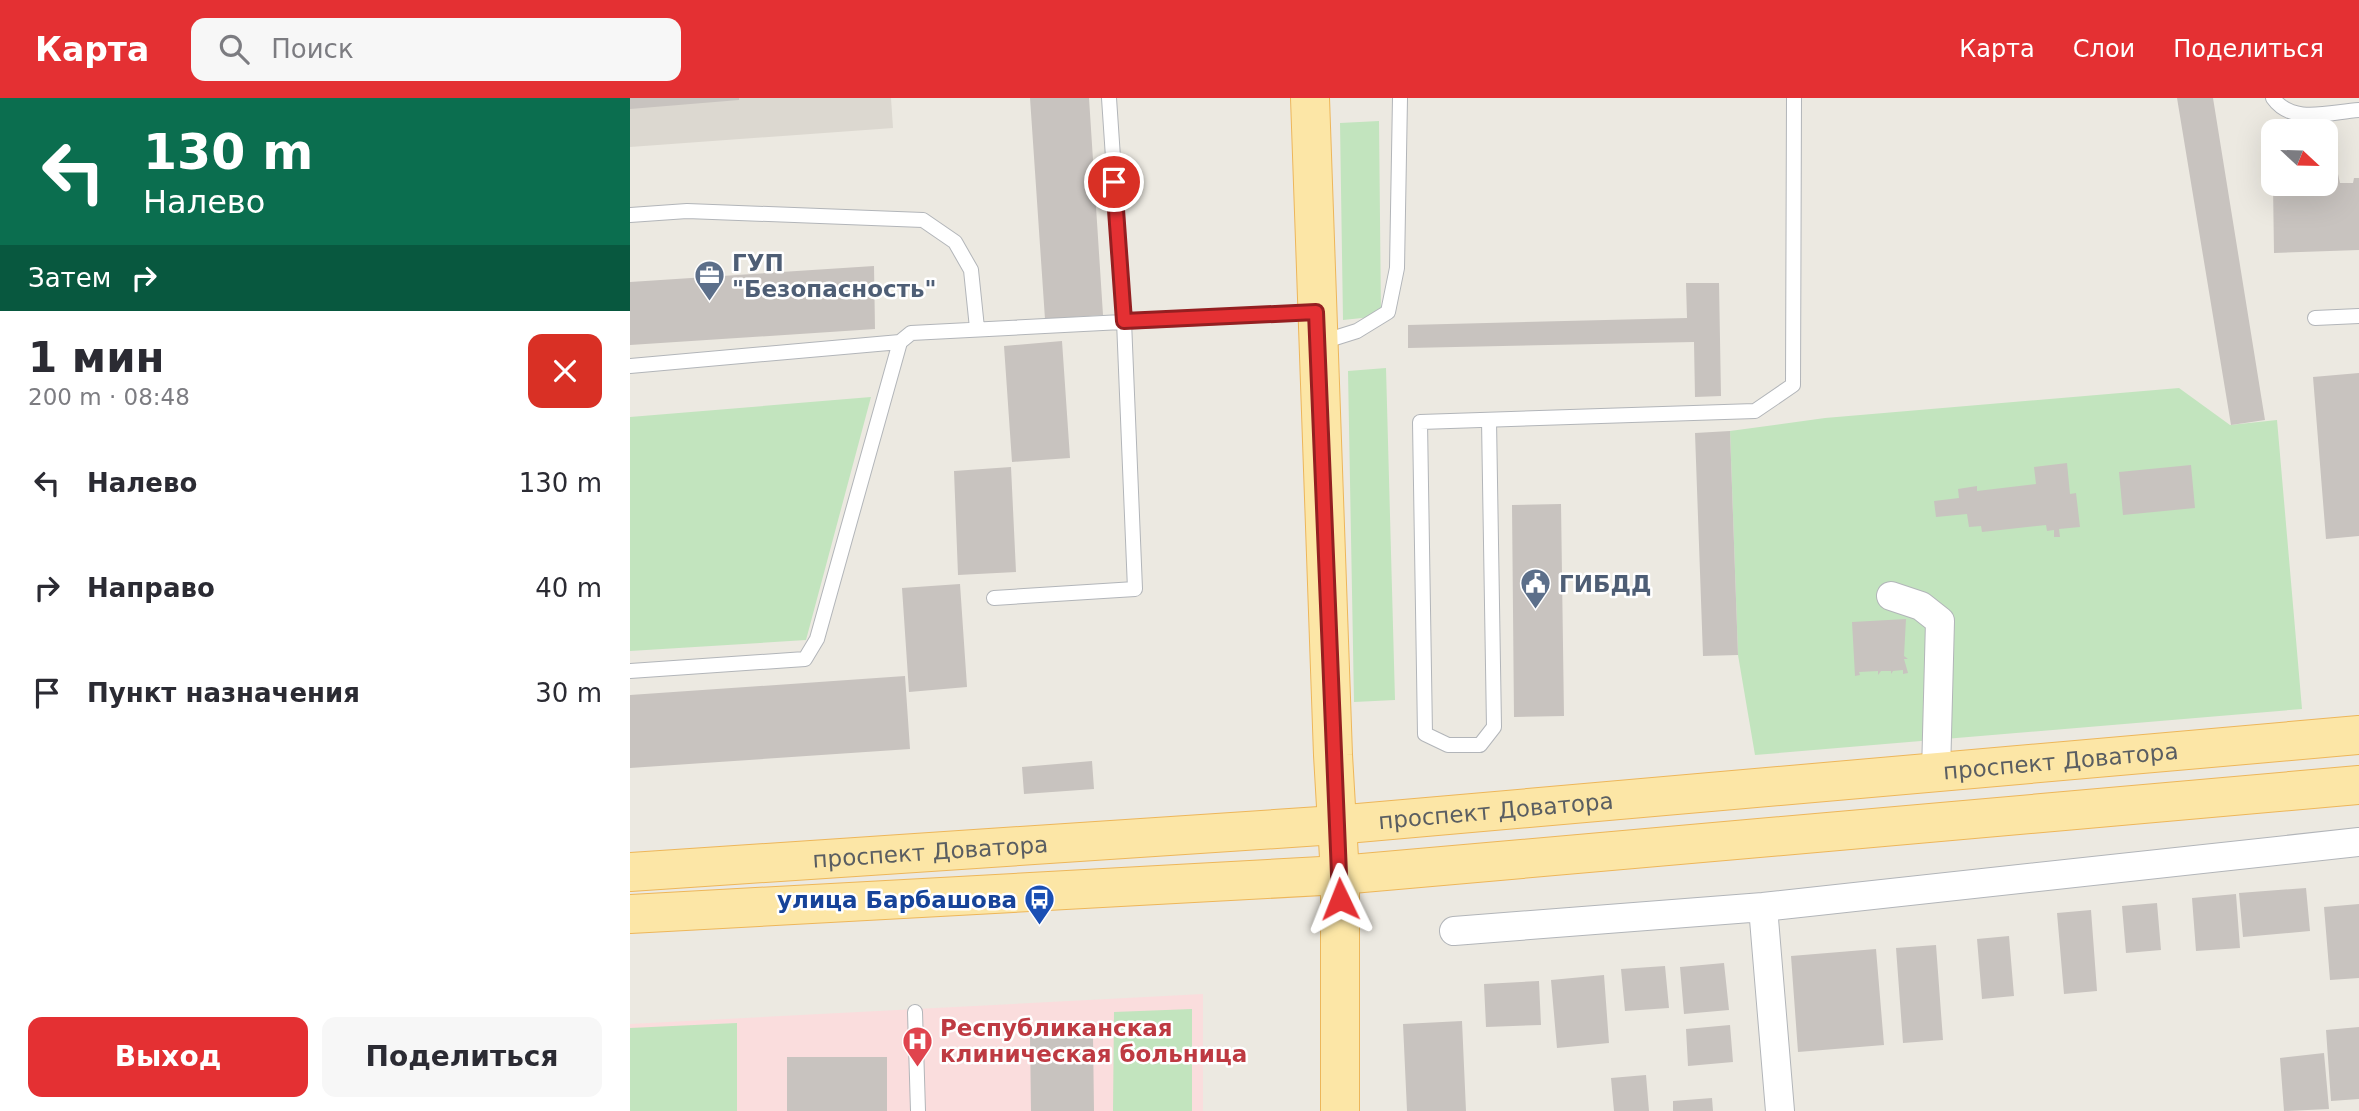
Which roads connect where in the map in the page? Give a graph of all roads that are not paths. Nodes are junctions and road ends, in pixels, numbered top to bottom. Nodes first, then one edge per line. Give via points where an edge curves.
1 (1109, 98) edge
2 (1310, 98) edge
3 (1400, 98) edge
4 (1794, 98) edge
5 (2273, 98) edge
6 (2359, 110) edge
7 (630, 215) edge
8 (2359, 316) edge
9 (2315, 318) dead end
10 (1124, 321) junction
11 (977, 328) junction
12 (1317, 328) junction
13 (900, 342) junction
14 (630, 366) edge
15 (1489, 420) junction
16 (1891, 596) dead end
17 (994, 598) dead end
18 (630, 671) edge
19 (2359, 735) edge
20 (1936, 773) junction
21 (2359, 785) edge
22 (1335, 825) junction
23 (2359, 842) edge
24 (630, 872) edge
25 (1340, 875) junction
26 (1763, 907) junction
27 (630, 914) edge
28 (1454, 931) dead end
29 (915, 1012) dead end
30 (918, 1111) edge
31 (1340, 1111) edge
32 (1780, 1111) edge

1 - 10 lane
2 - 12 main road
3 - 12 lane via 1397,268 1388,312 1357,331
4 - 15 lane via 1793,385 1755,411
5 - 6 lane via 2281,109 2296,116
7 - 11 lane via 687,211 923,220 955,242 971,270
8 - 9 lane
10 - 11 lane
10 - 12 lane
10 - 17 lane via 1135,589
11 - 13 lane via 911,333
12 - 22 main road
13 - 14 lane
13 - 18 lane via 817,639 804,659
15 - 15 lane via 1420,422 1425,734 1448,745 1480,745 1494,727
16 - 20 street via 1921,606 1940,621
19 - 20 main road, проспект Доватора
20 - 22 main road, проспект Доватора
21 - 25 main road, проспект Доватора
22 - 24 main road, проспект Доватора
22 - 25 main road
23 - 26 street
25 - 27 main road, проспект Доватора
25 - 31 main road
26 - 28 street
26 - 32 street
29 - 30 lane

